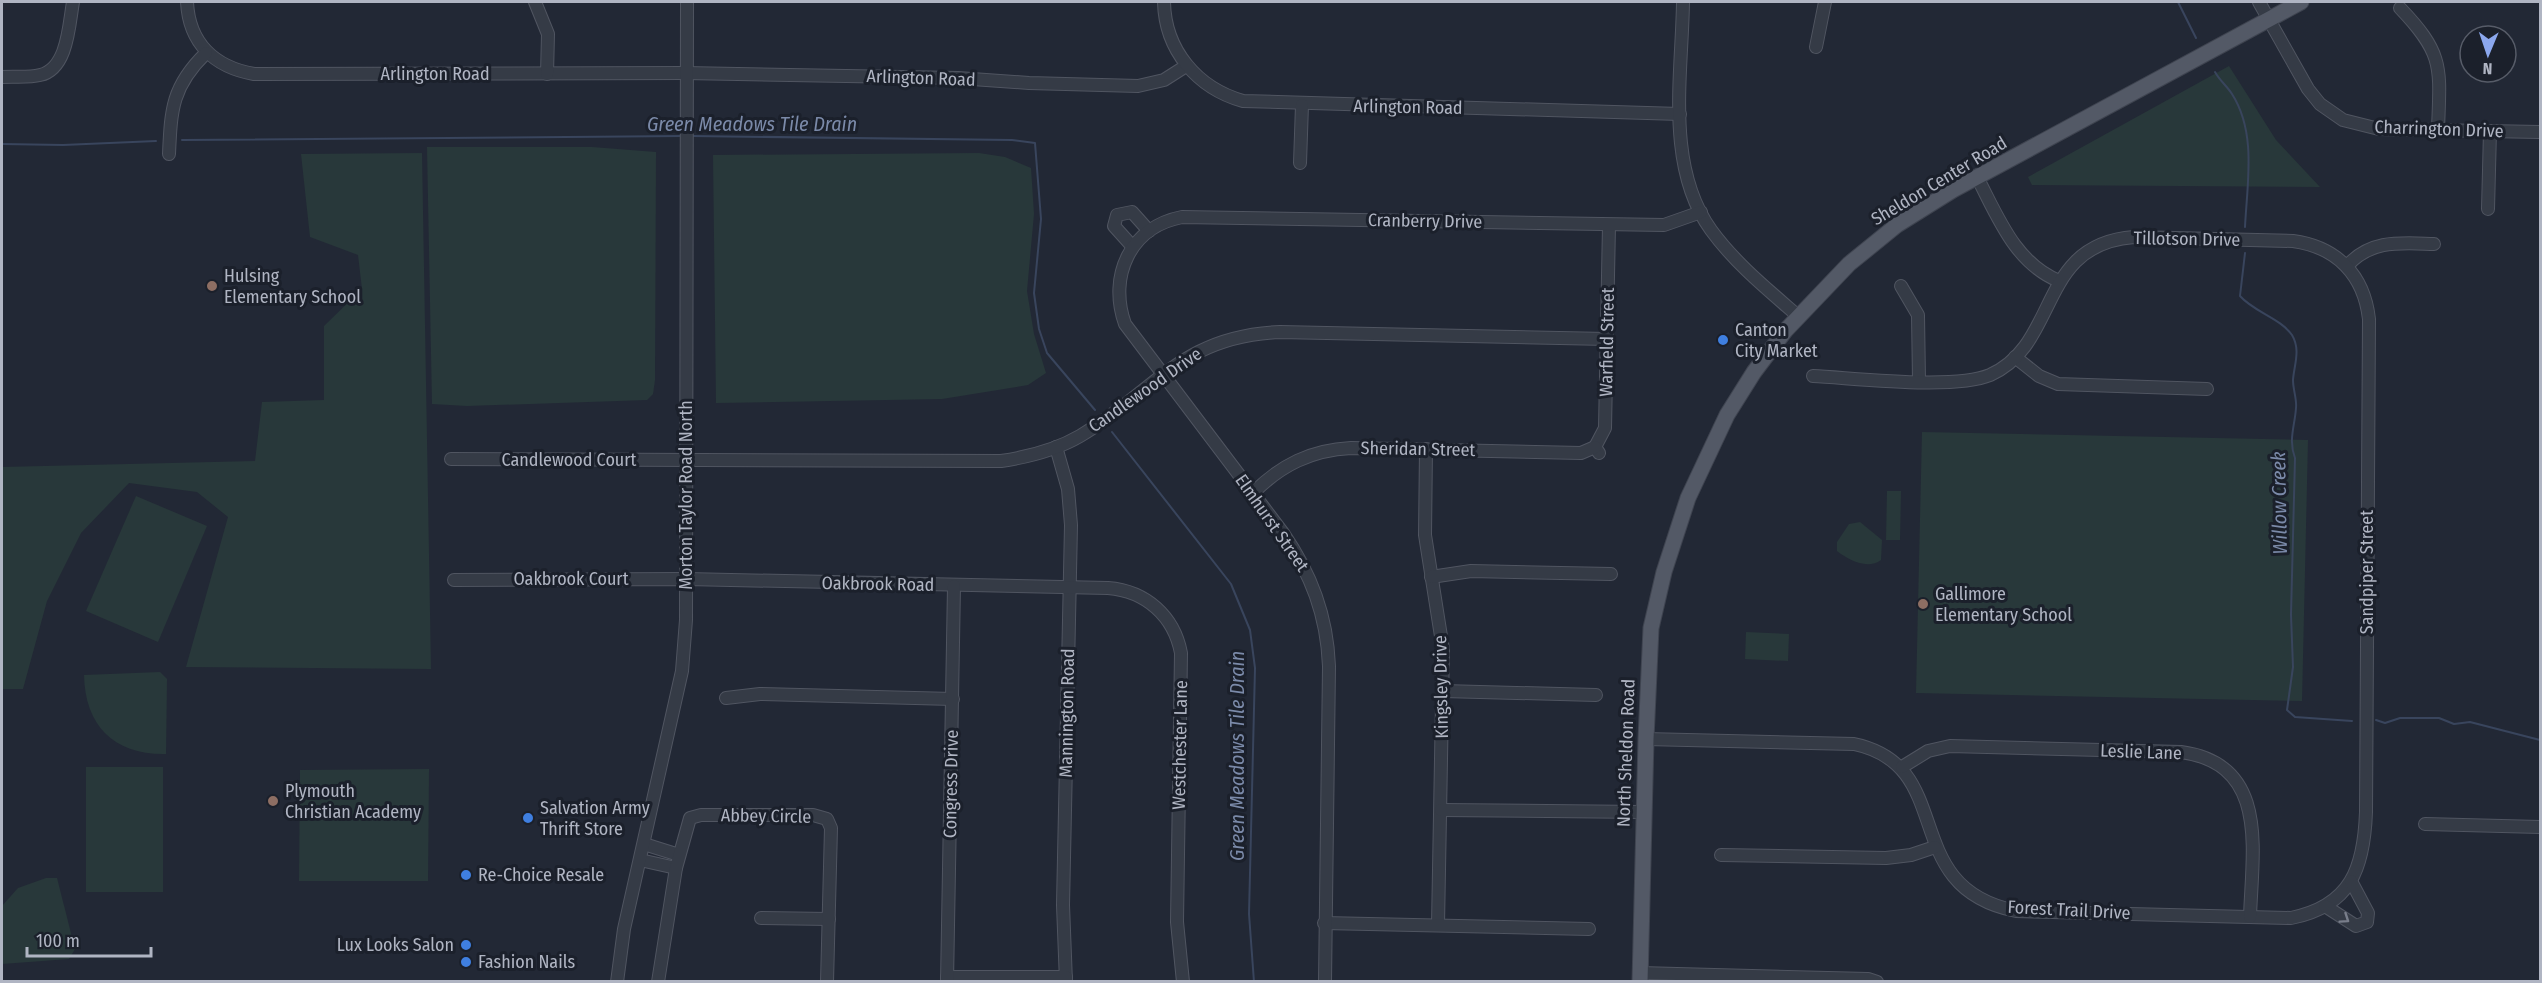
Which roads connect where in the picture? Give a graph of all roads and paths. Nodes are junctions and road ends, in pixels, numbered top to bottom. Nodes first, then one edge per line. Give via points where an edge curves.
1 (73, 2) edge
2 (187, 2) edge
3 (535, 2) edge
4 (687, 2) edge
5 (1164, 2) edge
6 (1683, 2) edge
7 (1825, 2) edge
8 (2259, 2) edge
9 (2301, 2) edge
10 (2400, 8) dead end
11 (2269, 19) junction
12 (1816, 47) dead end
13 (206, 53) junction
14 (1186, 66) junction
15 (685, 73) junction
16 (547, 74) junction
17 (2, 77) edge
18 (1302, 105) junction
19 (1680, 114) junction
20 (2438, 130) junction
21 (2490, 131) junction
22 (2541, 132) edge
23 (170, 154) dead end
24 (1300, 163) dead end
25 (1977, 177) junction
26 (2488, 209) dead end
27 (1701, 213) junction
28 (1609, 225) junction
29 (1149, 231) junction
30 (2434, 244) dead end
31 (1132, 246) junction
32 (2347, 266) junction
33 (2059, 281) junction
34 (1901, 286) dead end
35 (1798, 316) junction
36 (1607, 339) junction
37 (2015, 357) junction
38 (1162, 375) junction
39 (1813, 376) dead end
40 (1919, 381) junction
41 (2207, 389) dead end
42 (1056, 447) junction
43 (1426, 449) junction
44 (1598, 450) joint
45 (451, 459) dead end
46 (686, 462) junction
47 (1253, 493) junction
48 (1678, 529) joint
49 (1611, 574) dead end
50 (1431, 577) junction
51 (687, 579) junction
52 (454, 580) dead end
53 (954, 586) junction
54 (1070, 587) junction
55 (1443, 691) junction
56 (1596, 695) dead end
57 (726, 698) dead end
58 (953, 699) junction
59 (1646, 739) junction
60 (1902, 767) junction
61 (1441, 810) junction
62 (1643, 812) junction
63 (2425, 824) dead end
64 (2541, 827) edge
65 (644, 844) junction
66 (1935, 847) junction
67 (679, 855) junction
68 (1721, 855) dead end
69 (640, 860) junction
70 (676, 868) junction
71 (2351, 881) junction
72 (2339, 896) joint
73 (2325, 906) junction
74 (2250, 917) junction
75 (761, 918) dead end
76 (829, 919) junction
77 (1324, 923) junction
78 (1438, 925) junction
79 (1589, 929) dead end
80 (1640, 977) edge
81 (947, 979) edge
82 (1066, 979) edge
83 (1837, 980) edge
84 (617, 981) edge
85 (658, 981) edge
86 (827, 981) edge
87 (1183, 981) edge
88 (1324, 981) edge
89 (1877, 981) edge

1 - 17 street via 63,51 55,66 40,75
2 - 13 street via 194,34
3 - 16 street via 548,34
4 - 15 street, Morton Taylor Road North
5 - 14 street via 1170,38
6 - 19 street
7 - 12 street
8 - 11 street, Charrington Drive
9 - 11 main road, Sheldon Center Road
10 - 20 street via 2425,35 2436,59 2440,82
11 - 20 street, Charrington Drive via 2308,89 2332,114 2367,127
11 - 25 main road, Sheldon Center Road
13 - 16 street, Arlington Road via 228,67 254,74
13 - 23 street via 188,71 176,92 171,112
14 - 15 street, Arlington Road via 1164,80 1138,86
14 - 18 street, Arlington Road via 1206,84 1234,99
15 - 16 street, Arlington Road
15 - 46 street, Morton Taylor Road North
18 - 19 street, Arlington Road
18 - 24 street
19 - 27 street via 1683,158
20 - 21 street, Charrington Drive
21 - 22 street, Charrington Drive
21 - 26 street
25 - 33 street via 2020,255 2038,271
25 - 35 main road, Sheldon Center Road via 1905,220 1869,247
27 - 28 street, Cranberry Drive via 1664,225
27 - 35 street via 1743,268
28 - 29 street, Cranberry Drive via 1201,216 1174,219
28 - 36 street, Warfield Street
29 - 31 street, Cranberry Drive
29 - 31 street via 1132,212 1117,215 1114,226
30 - 32 street via 2378,245 2360,253
31 - 38 street, Elmhurst Street via 1119,286 1121,313 1129,331
32 - 33 street, Tillotson Drive via 2318,246 2293,241 2134,237 2116,239 2092,249 2070,266
32 - 71 street, Sandpiper Street via 2364,292 2370,319 2365,839 2362,859
33 - 37 street, Tillotson Drive via 2029,340
34 - 40 street via 1918,315
35 - 48 main road, Sheldon Center Road via 1727,415 1688,498
36 - 38 street, Candlewood Drive via 1263,333 1209,346
36 - 44 street, Warfield Street via 1605,428
37 - 40 street, Tillotson Drive via 1979,378
37 - 41 street via 2039,376 2058,384
38 - 42 street, Candlewood Drive via 1089,430
38 - 47 street, Elmhurst Street
39 - 40 street, Tillotson Drive
42 - 46 street, Candlewood Drive via 1014,459 983,462
42 - 54 street, Mannington Road via 1070,503
43 - 44 street, Sheridan Street via 1581,453
43 - 47 street, Sheridan Street via 1324,450 1285,466
43 - 50 street, Kingsley Drive via 1425,535
45 - 46 street, Candlewood Court
46 - 51 street, Morton Taylor Road North
47 - 77 street, Elmhurst Street via 1305,566 1327,632
48 - 59 main road, North Sheldon Road via 1651,628
49 - 50 street via 1471,571
50 - 55 street, Kingsley Drive via 1443,642
51 - 52 street, Oakbrook Court
51 - 53 street, Oakbrook Road
51 - 65 street, Morton Taylor Road North via 682,671
53 - 54 street, Oakbrook Road
53 - 58 street, Congress Drive
54 - 82 street, Mannington Road via 1063,905
54 - 87 street, Westchester Lane via 1116,589 1139,596 1165,616 1179,645 1182,661 1177,911
55 - 56 street
55 - 61 street, Kingsley Drive
57 - 58 street via 760,694
58 - 81 street, Congress Drive
59 - 60 street, Forest Trail Drive via 1854,744 1882,753
59 - 62 main road, North Sheldon Road
60 - 66 street, Forest Trail Drive via 1917,790
60 - 74 street, Leslie Lane via 1928,751 1950,746 2181,752 2206,758 2233,777 2250,806
61 - 62 street
61 - 78 street, Kingsley Drive
62 - 80 main road, North Sheldon Road
63 - 64 street
65 - 67 street
65 - 69 street, Morton Taylor Road North
66 - 68 street via 1886,858
66 - 74 street, Forest Trail Drive via 1962,886 2007,909
67 - 70 street, Abbey Circle
67 - 76 street, Abbey Circle via 690,818 701,815 813,815 827,819 831,828
69 - 70 street
69 - 84 street, Morton Taylor Road North via 624,928
70 - 85 street, Abbey Circle
71 - 72 street, Sandpiper Street
73 -> 71 street via 2356,926 2367,922 2368,913
72 - 73 street, Forest Trail Drive
73 - 74 street, Forest Trail Drive via 2291,918
75 - 76 street
76 - 86 street, Abbey Circle
77 - 78 street
77 - 88 street, Elmhurst Street
78 - 79 street
80 - 83 street
81 - 82 street
83 - 89 street

